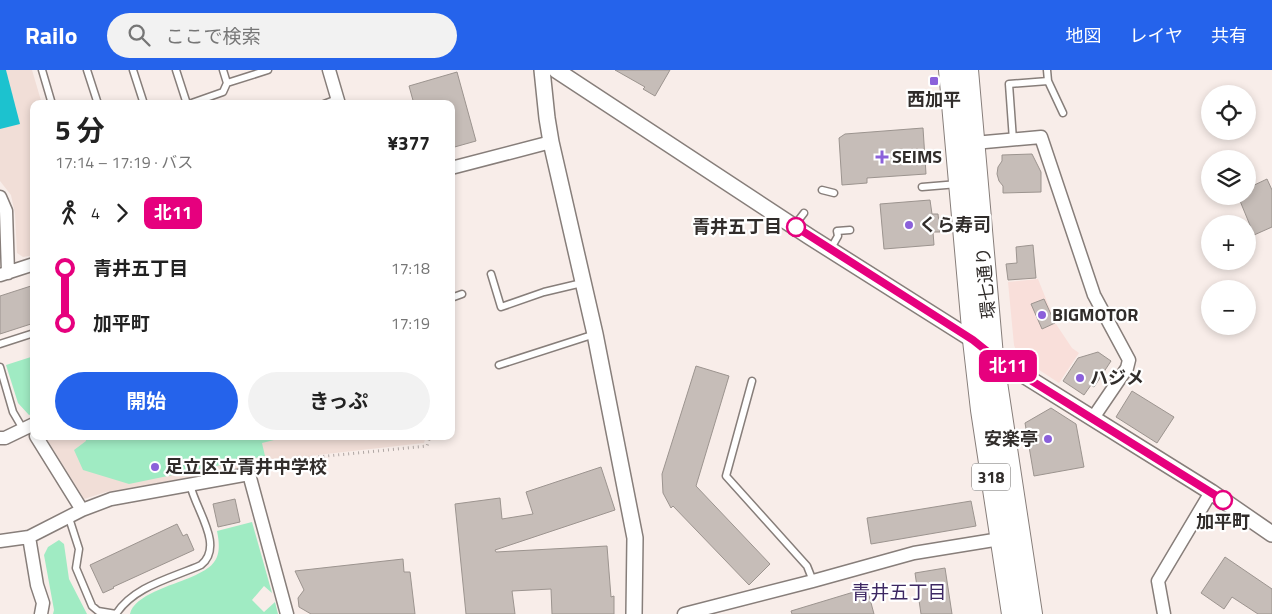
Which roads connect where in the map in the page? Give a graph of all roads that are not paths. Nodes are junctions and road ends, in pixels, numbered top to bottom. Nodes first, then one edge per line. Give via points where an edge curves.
1 (42, 70) edge
2 (87, 70) edge
3 (133, 70) edge
4 (176, 70) edge
5 (223, 70) edge
6 (268, 70) edge
7 (329, 70) edge
8 (542, 70) edge
9 (556, 70) edge
10 (949, 70) edge
11 (968, 70) edge
12 (1047, 70) edge
13 (1048, 81) junction
14 (227, 83) junction
15 (51, 100) edge
16 (97, 100) edge
17 (143, 100) edge
18 (187, 100) edge
19 (200, 100) edge
20 (337, 100) edge
21 (1063, 114) dead end
22 (1013, 140) junction
23 (551, 142) junction
24 (974, 143) junction
25 (455, 167) edge
26 (959, 184) junction
27 (922, 187) dead end
28 (822, 190) dead end
29 (834, 192) dead end
30 (0, 197) edge
31 (804, 213) dead end
32 (794, 226) junction
33 (850, 230) dead end
34 (830, 250) junction
35 (30, 265) edge
36 (4, 274) edge
37 (491, 274) dead end
38 (584, 283) junction
39 (462, 294) dead end
40 (455, 297) edge
41 (30, 334) edge
42 (595, 334) junction
43 (973, 340) junction
44 (0, 344) edge
45 (993, 356) junction
46 (499, 364) dead end
47 (0, 366) edge
48 (752, 381) dead end
49 (1093, 418) junction
50 (30, 429) edge
51 (30, 430) edge
52 (0, 438) edge
53 (37, 440) edge
54 (190, 484) junction
55 (1211, 492) junction
56 (82, 510) junction
57 (69, 518) junction
58 (1272, 534) edge
59 (29, 537) junction
60 (1000, 538) junction
61 (0, 541) edge
62 (812, 581) junction
63 (41, 614) edge
64 (116, 614) edge
65 (287, 614) edge
66 (634, 614) edge
67 (684, 614) edge
68 (1012, 614) edge
69 (1032, 614) edge
70 (1164, 614) edge

1 - 15 lane
2 - 16 lane
3 - 17 lane
4 - 18 lane
5 - 14 lane
6 - 14 lane
7 - 20 street
8 - 23 street
9 - 32 street
10 - 26 main road, 環七通り / 318
11 - 24 main road, 環七通り / 318
12 - 13 lane
13 - 21 lane
13 - 22 lane via 1009,84
14 - 19 lane via 223,92
22 - 24 street
22 - 49 street via 1041,137 1094,295 1129,360 1127,368
23 - 25 street
23 - 38 street
24 - 45 main road, 環七通り / 318
26 - 27 lane
26 - 43 main road, 環七通り / 318
28 - 29 lane
30 - 36 street via 6,211
31 - 32 lane
32 - 34 street
33 - 34 lane via 837,231 838,236
34 - 43 street
35 - 36 street
37 - 38 lane via 501,307
38 - 42 street
39 - 40 lane
41 - 44 lane
42 - 46 lane
42 - 66 street via 635,538
43 - 45 street
43 - 60 main road, 環七通り / 318
45 - 49 street
45 - 69 main road, 環七通り / 318
47 - 50 lane via 13,412
48 - 62 lane via 726,476 807,566
49 - 55 street
51 - 52 street
53 - 56 street
54 - 56 street via 111,499
54 - 64 lane via 210,537 212,547 206,561 139,592 129,598
54 - 65 street via 249,474
55 - 58 street
55 - 70 street via 1158,581
56 - 57 street
57 - 59 street
57 - 64 lane via 79,549 76,568 92,606 98,611
59 - 61 street
59 - 63 street via 36,585 43,603
60 - 62 street via 914,553
60 - 68 main road, 環七通り / 318
62 - 67 street

